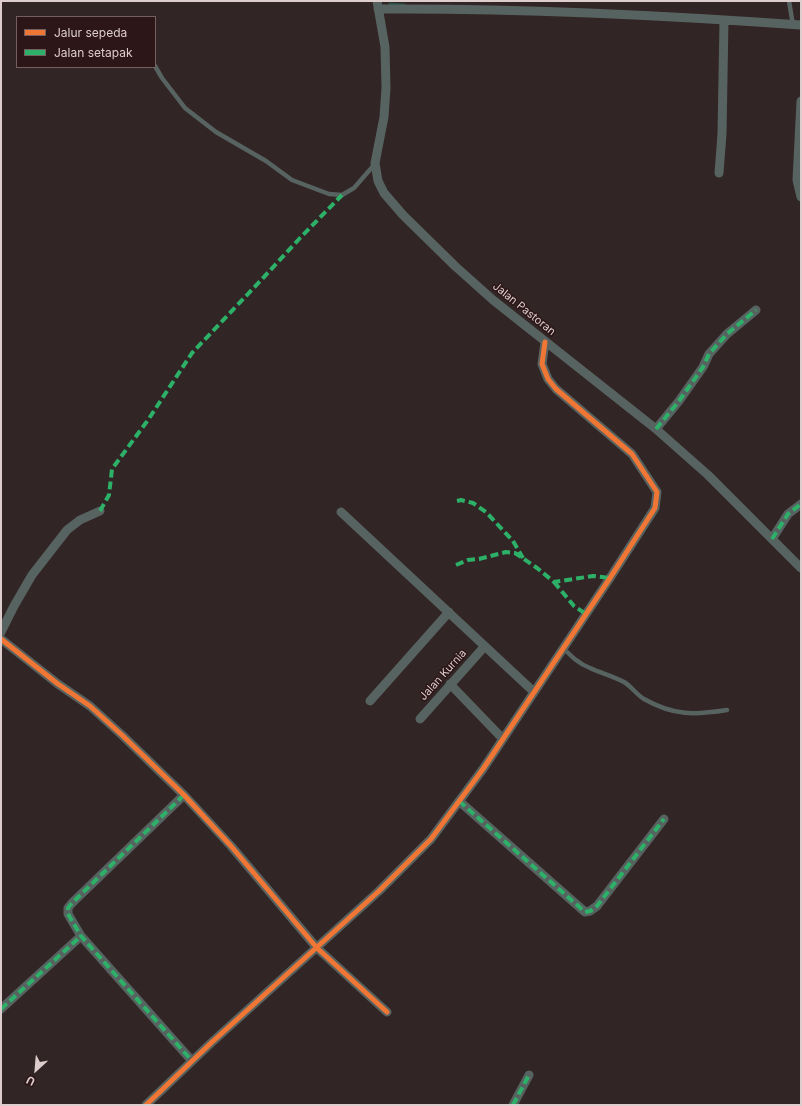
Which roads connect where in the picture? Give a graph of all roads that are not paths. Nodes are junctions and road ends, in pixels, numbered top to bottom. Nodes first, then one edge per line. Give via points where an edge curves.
1 (789, 1) edge
2 (377, 5) edge
3 (724, 20) junction
4 (797, 25) edge
5 (156, 68) edge
6 (801, 101) edge
7 (801, 120) edge
8 (375, 163) junction
9 (719, 173) dead end
10 (801, 197) edge
11 (756, 310) dead end
12 (545, 342) junction
13 (656, 429) junction
14 (801, 504) edge
15 (100, 511) dead end
16 (341, 512) dead end
17 (772, 539) junction
18 (801, 568) edge
19 (449, 612) junction
20 (1, 632) edge
21 (1, 639) edge
22 (484, 647) junction
23 (563, 648) junction
24 (450, 684) junction
25 (534, 692) junction
26 (370, 701) dead end
27 (727, 710) dead end
28 (420, 719) dead end
29 (503, 739) junction
30 (184, 795) junction
31 (459, 801) junction
32 (664, 819) dead end
33 (81, 936) junction
34 (317, 948) junction
35 (1, 1009) edge
36 (387, 1012) dead end
37 (192, 1061) junction
38 (529, 1075) dead end
39 (146, 1105) edge
40 (514, 1105) edge

1 - 4 lane
2 - 3 street
2 - 8 street, Jalan Pastoran via 385,47 386,88 384,117
3 - 4 street
3 - 9 street
5 - 8 lane via 185,108 216,132 266,161 292,180 329,194 342,195 354,188
6 - 7 street
7 - 10 street via 797,180
8 - 12 street, Jalan Pastoran via 378,181 384,193 403,215 493,300
11 - 13 street via 727,334 709,354 699,373
12 - 13 street, Jalan Pastoran
12 - 23 street via 542,364 548,379 556,389 632,454 657,492 655,508
13 - 17 street, Jalan Pastoran via 708,474
14 - 17 street via 788,514
15 - 20 street via 80,520 67,530 32,575
16 - 19 street
17 - 18 street, Jalan Pastoran
19 - 22 street
19 - 26 street
21 - 30 street via 90,706
22 - 24 street, Jalan Kurnia
22 - 25 street
23 - 25 street
23 - 27 lane via 588,668 625,682 654,704 678,713 700,714
24 - 28 street, Jalan Kurnia
24 - 29 street
25 - 29 street
29 - 31 street
30 - 33 street via 68,908 68,914
30 - 34 street via 231,846
31 - 32 street via 585,912 597,906
31 - 34 street via 431,839
33 - 35 street
33 - 37 street
34 - 36 street
34 - 37 street
37 - 39 street
38 - 40 street

